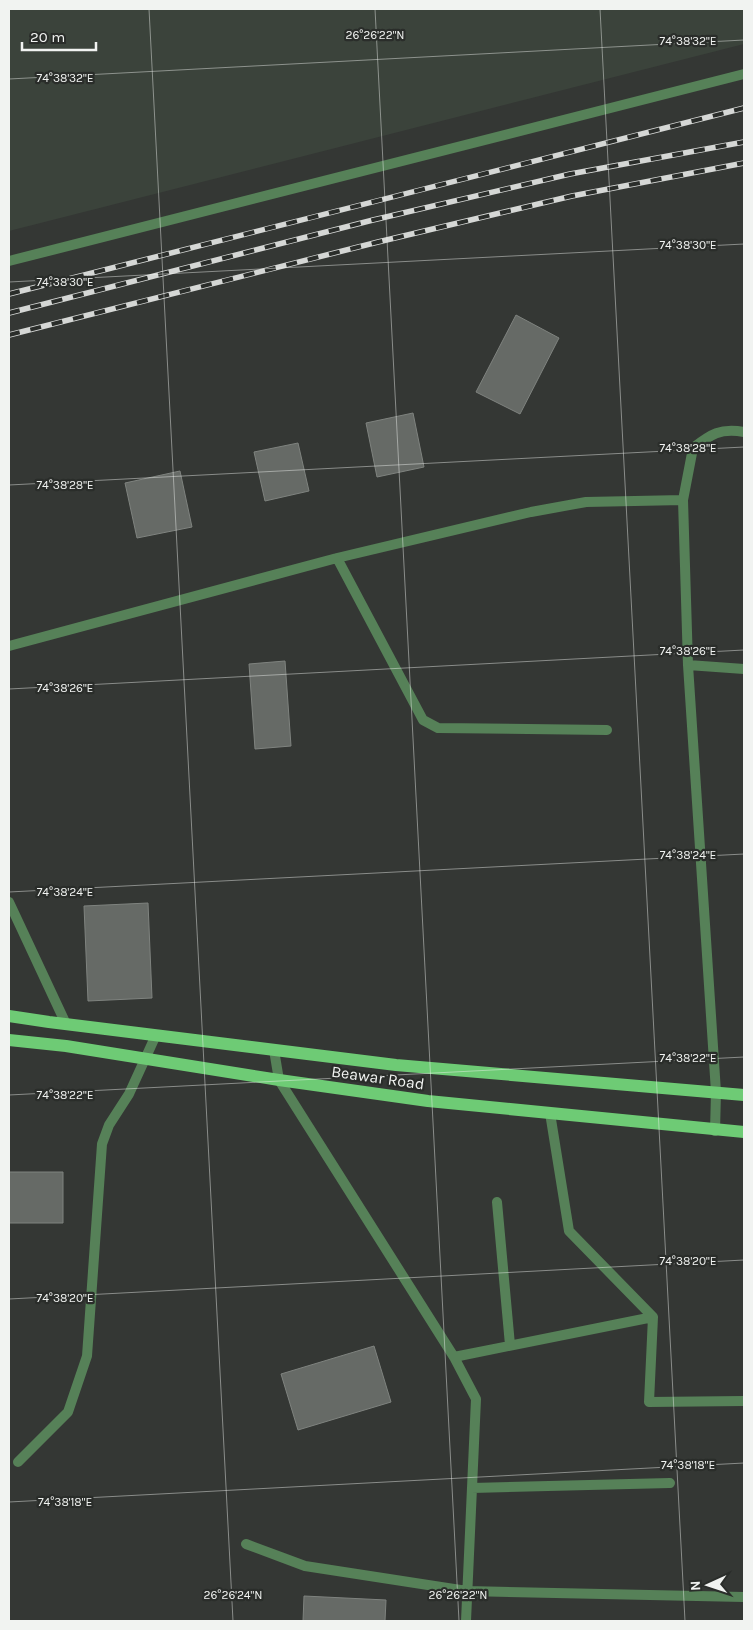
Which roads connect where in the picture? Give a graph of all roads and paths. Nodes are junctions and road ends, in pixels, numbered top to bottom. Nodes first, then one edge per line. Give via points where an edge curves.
1 (744, 74) edge
2 (9, 260) edge
3 (744, 432) edge
4 (683, 500) junction
5 (337, 558) junction
6 (9, 646) edge
7 (688, 665) junction
8 (744, 669) edge
9 (607, 730) dead end
10 (9, 902) edge
11 (9, 1016) edge
12 (66, 1024) junction
13 (156, 1036) junction
14 (9, 1040) edge
15 (274, 1050) junction
16 (146, 1058) junction
17 (279, 1080) junction
18 (716, 1092) junction
19 (744, 1095) edge
20 (550, 1113) junction
21 (715, 1131) junction
22 (744, 1132) edge
23 (497, 1202) dead end
24 (653, 1316) junction
25 (510, 1345) junction
26 (454, 1357) junction
27 (744, 1401) edge
28 (18, 1462) dead end
29 (670, 1483) dead end
30 (472, 1488) junction
31 (246, 1544) dead end
32 (467, 1591) junction
33 (744, 1597) edge
34 (466, 1621) edge

1 - 2 street
3 - 4 street via 711,434 692,448
4 - 5 street via 586,502 480,522
4 - 7 street
5 - 6 street
5 - 9 street via 423,720 438,728
7 - 8 street
7 - 18 street
10 - 12 street
11 - 12 main road, Beawar Road
12 - 13 main road, Beawar Road
13 - 15 main road, Beawar Road
13 - 16 street
14 - 16 main road, Beawar Road
15 - 17 street
15 - 18 main road, Beawar Road via 448,1071
16 - 17 main road, Beawar Road
16 - 28 street via 102,1144 87,1356 68,1412
17 - 20 main road, Beawar Road via 428,1101
17 - 26 street
18 - 19 main road, Beawar Road
18 - 21 street
20 - 21 main road, Beawar Road
20 - 24 street via 569,1231
21 - 22 main road, Beawar Road
23 - 25 street
24 - 25 street
24 - 27 street via 649,1402
25 - 26 street
26 - 30 street via 476,1399
29 - 30 street
30 - 32 street
31 - 32 street via 305,1566
32 - 33 street
32 - 34 street

